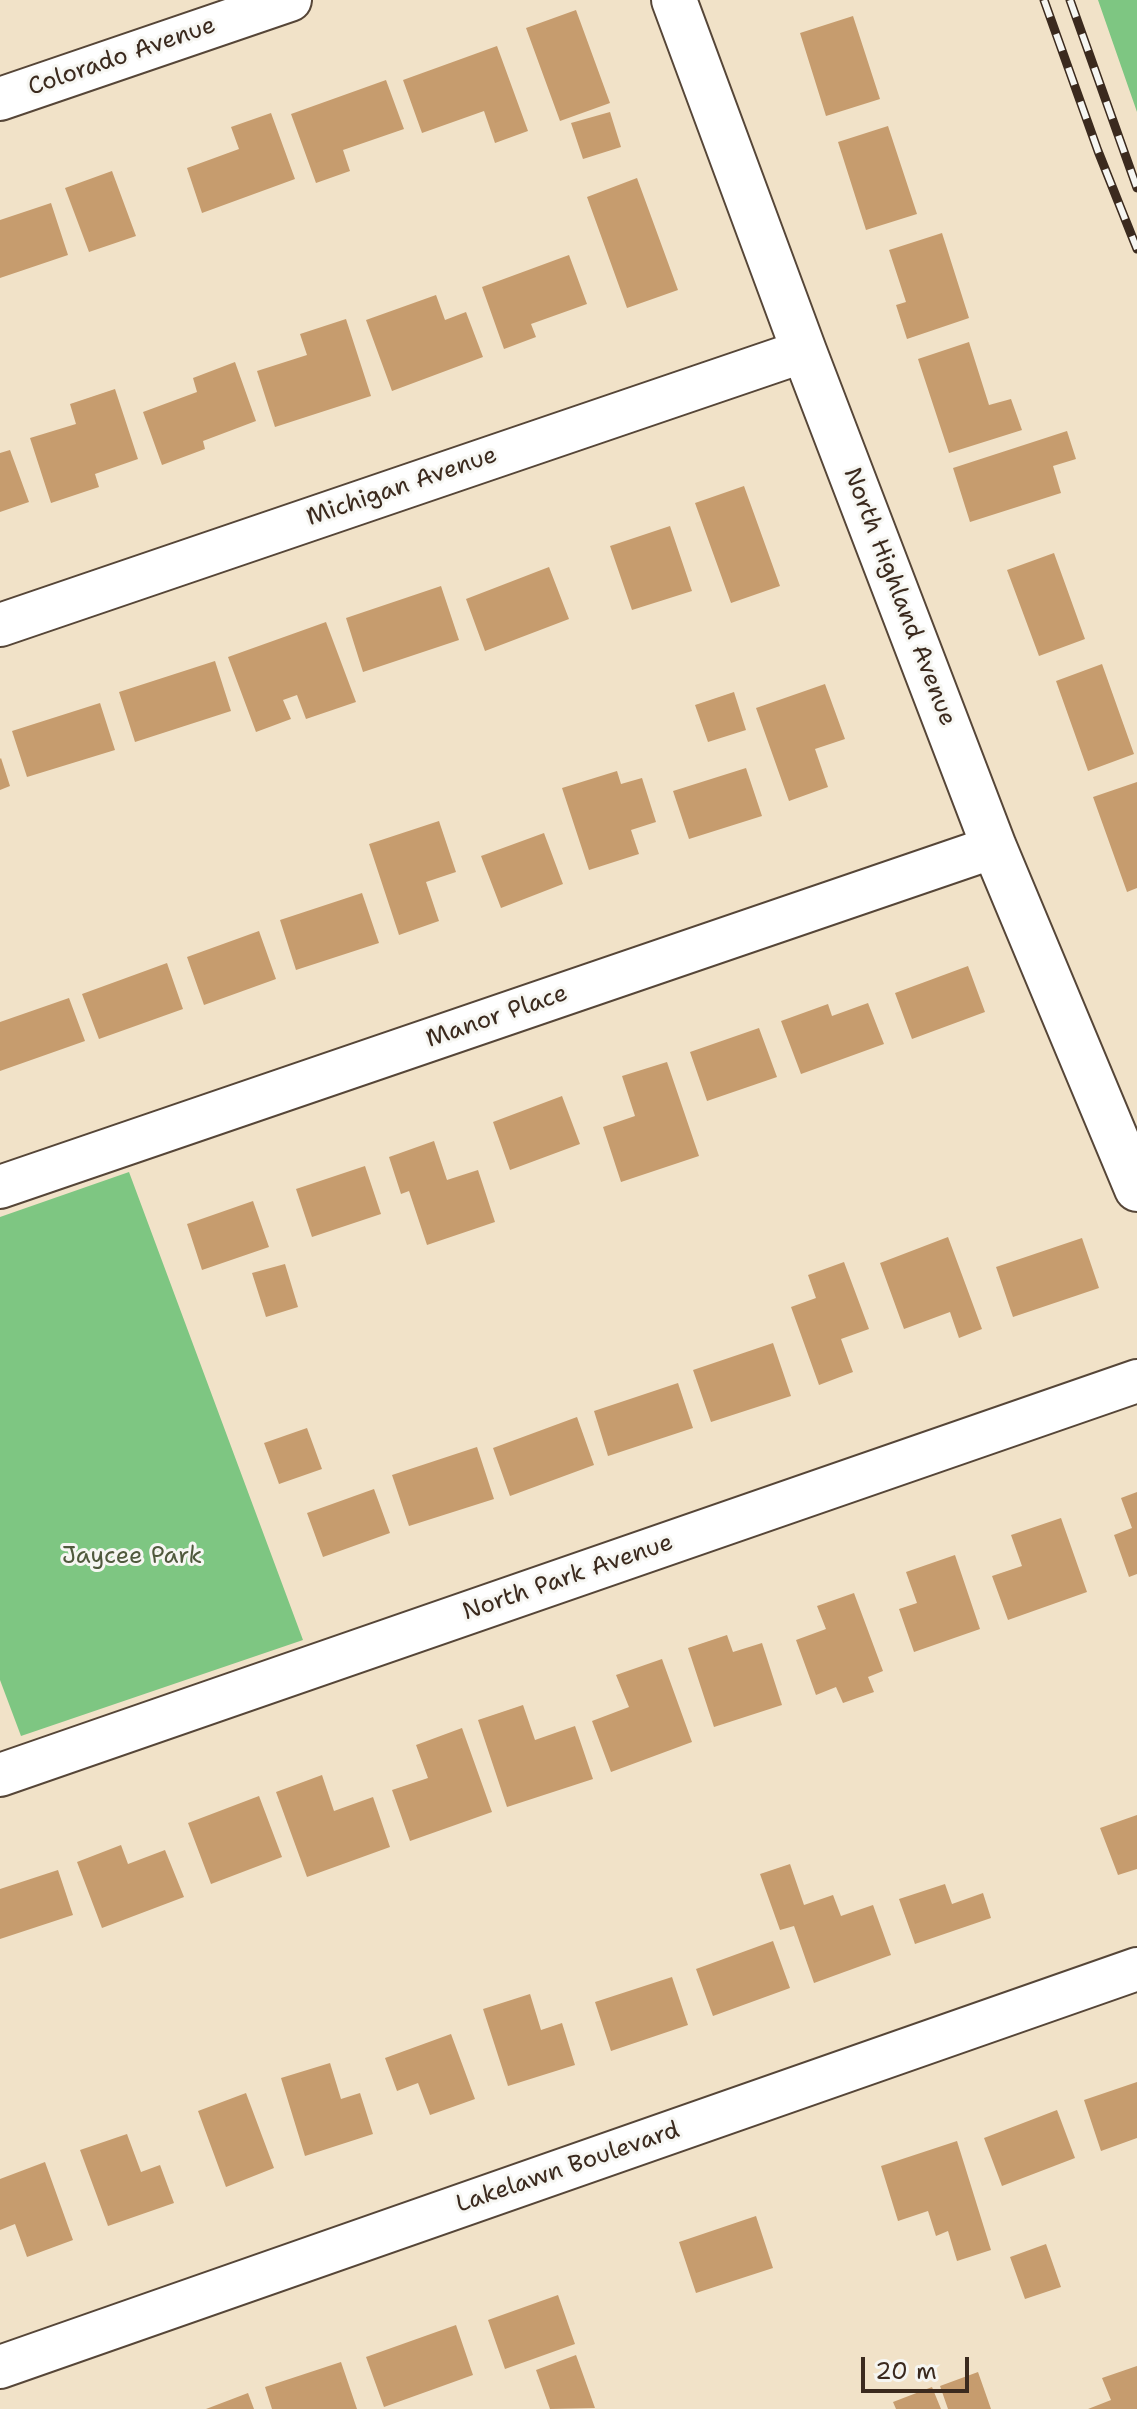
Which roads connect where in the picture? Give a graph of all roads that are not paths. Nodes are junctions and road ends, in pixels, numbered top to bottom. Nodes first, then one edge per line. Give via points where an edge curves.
1 (290, 0) edge
2 (674, 0) edge
3 (0, 99) edge
4 (804, 351) junction
5 (0, 625) edge
6 (994, 847) junction
7 (0, 1187) edge
8 (1137, 1189) edge
9 (1137, 1381) edge
10 (0, 1775) edge
11 (1137, 1969) edge
12 (0, 2367) edge

1 - 3 street, Colorado Avenue
2 - 4 street, North Highland Avenue
4 - 5 street, Michigan Avenue
4 - 6 street, North Highland Avenue
6 - 7 street, Manor Place
6 - 8 street, North Highland Avenue
9 - 10 street, North Park Avenue
11 - 12 street, Lakelawn Boulevard

